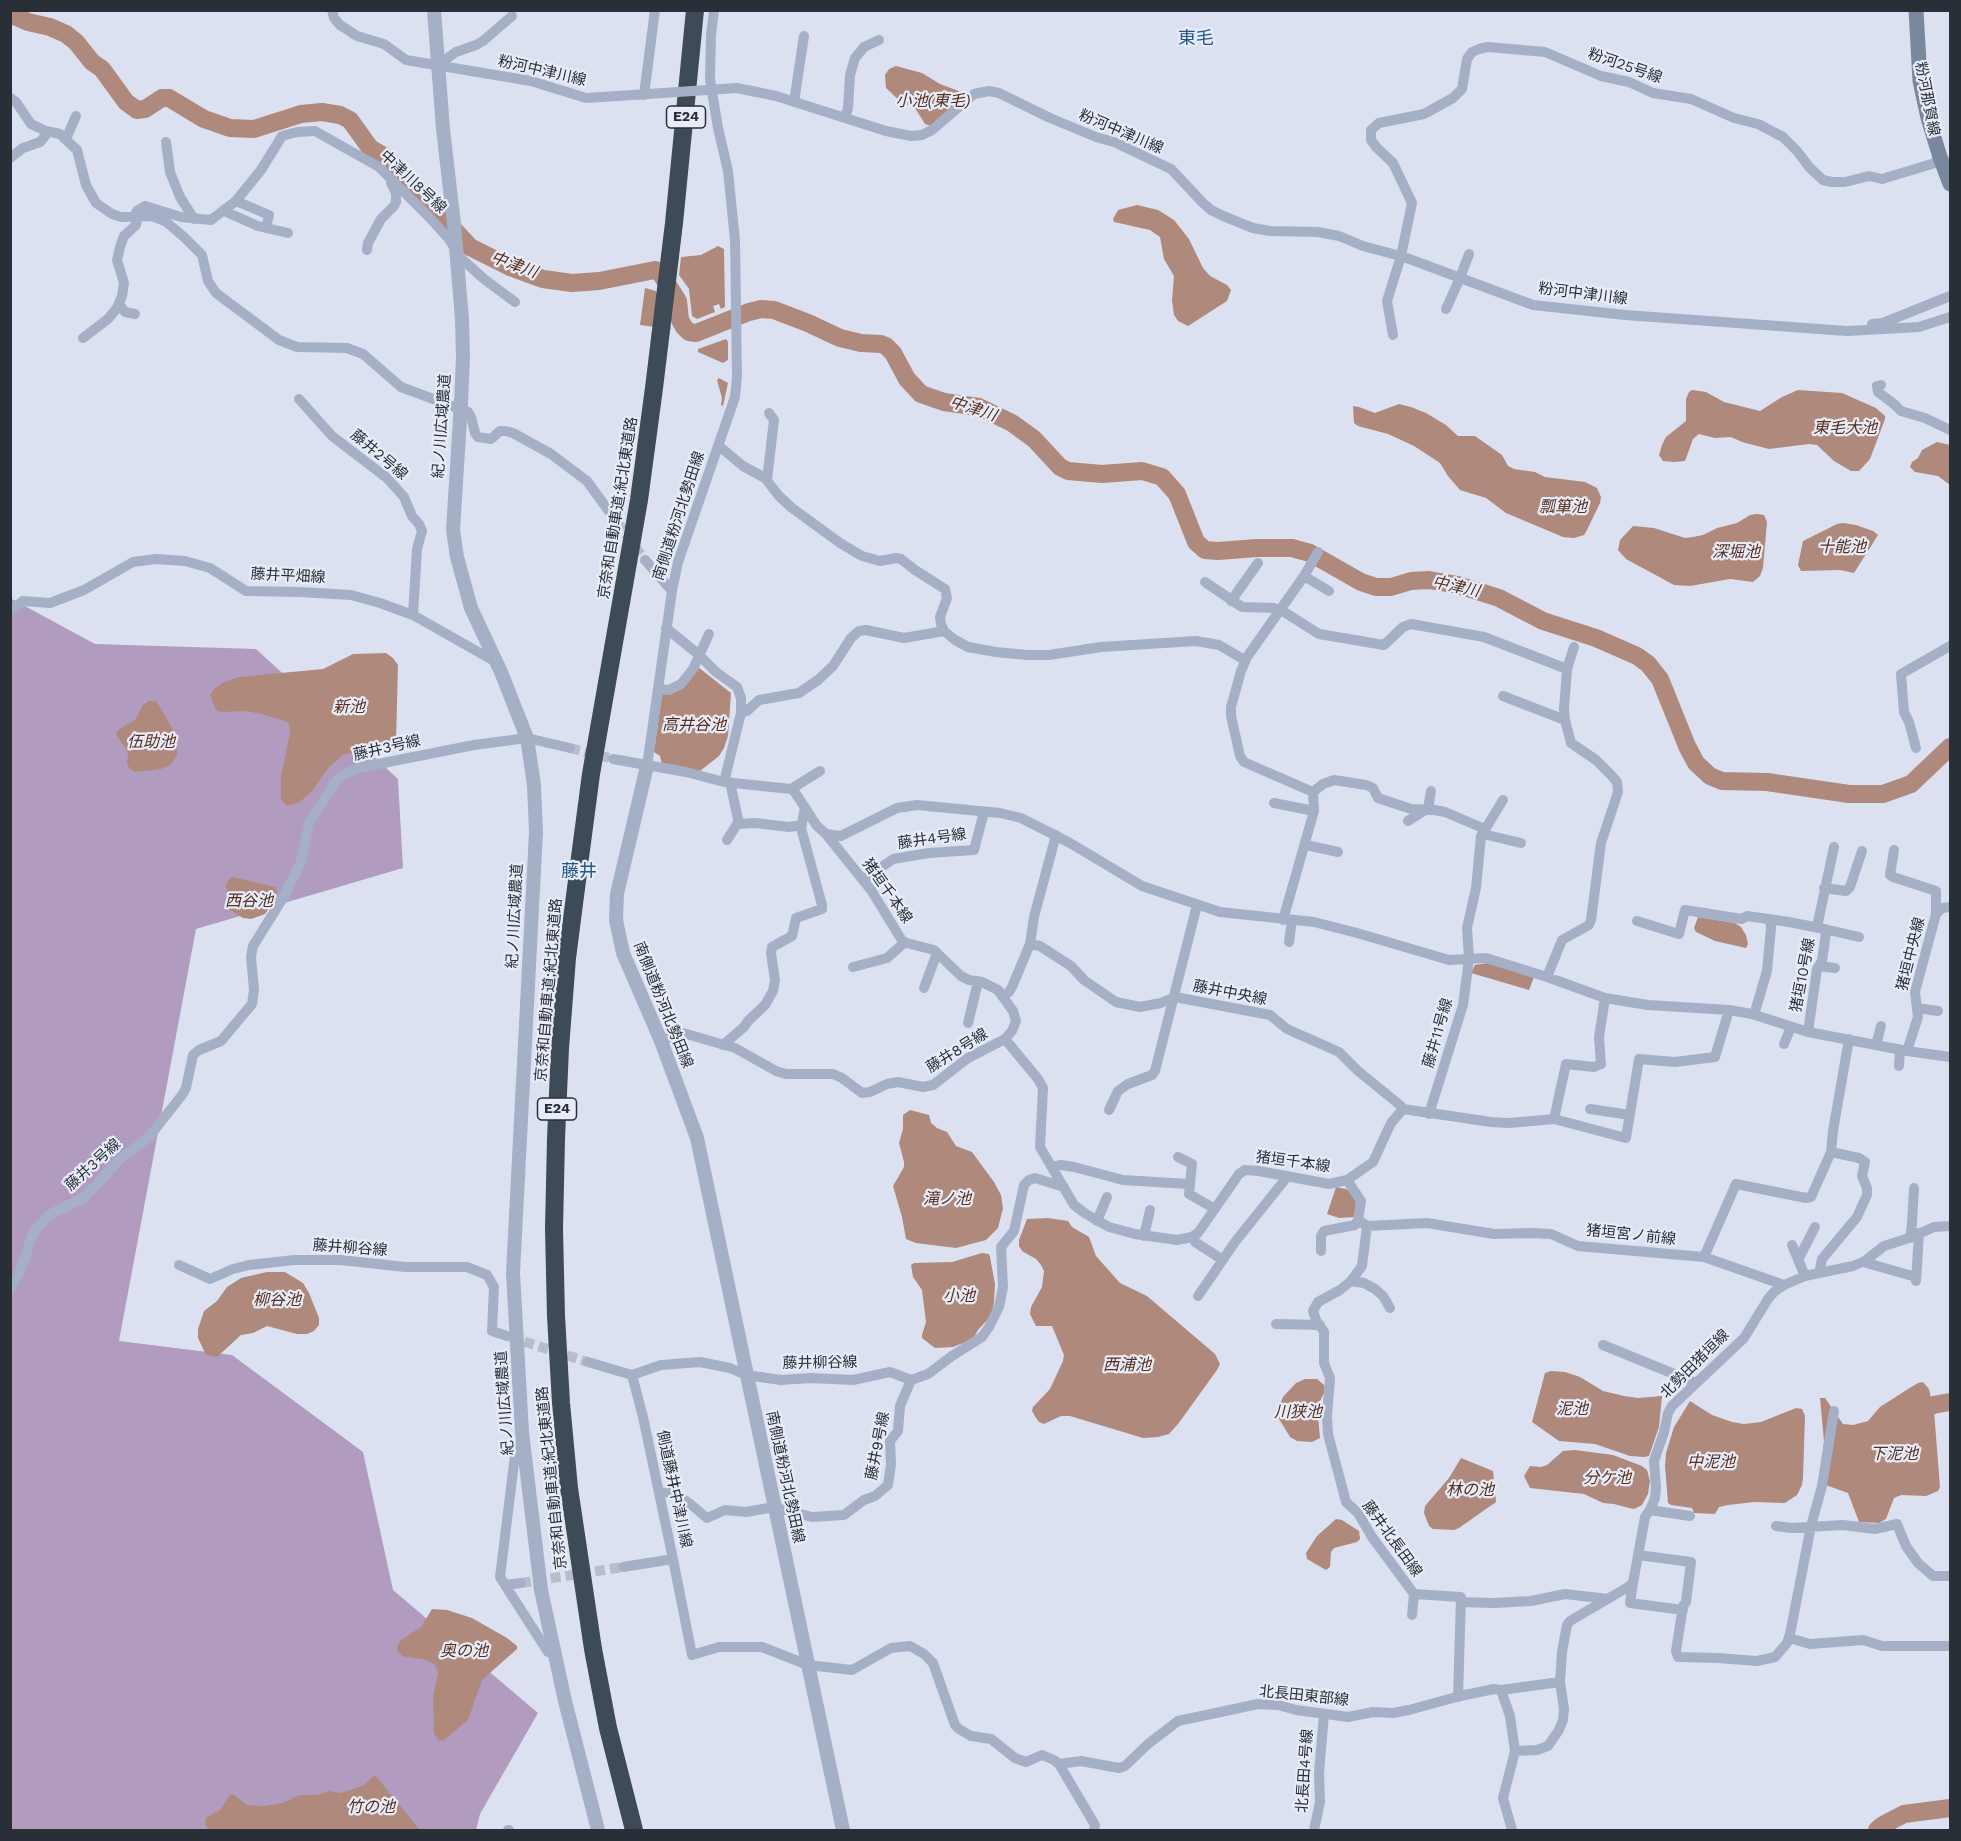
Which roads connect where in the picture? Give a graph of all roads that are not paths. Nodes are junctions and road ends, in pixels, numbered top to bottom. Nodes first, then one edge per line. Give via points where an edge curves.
1 (332, 10) edge
2 (434, 10) edge
3 (655, 10) edge
4 (695, 10) edge
5 (714, 10) edge
6 (1916, 10) edge
7 (512, 16) dead end
8 (804, 36) dead end
9 (879, 40) dead end
10 (438, 65) junction
11 (646, 94) junction
12 (10, 98) edge
13 (794, 102) junction
14 (76, 116) dead end
15 (845, 118) junction
16 (46, 131) junction
17 (66, 139) junction
18 (166, 142) dead end
19 (10, 159) edge
20 (1945, 159) edge
21 (376, 165) junction
22 (1950, 184) edge
23 (236, 201) junction
24 (224, 211) junction
25 (136, 218) junction
26 (194, 219) junction
27 (266, 228) junction
28 (288, 233) dead end
29 (367, 250) dead end
30 (1469, 254) dead end
31 (1401, 256) junction
32 (1460, 278) junction
33 (1950, 296) edge
34 (515, 302) dead end
35 (119, 304) junction
36 (1446, 309) dead end
37 (135, 314) dead end
38 (1950, 317) edge
39 (1849, 331) junction
40 (1393, 335) dead end
41 (83, 338) dead end
42 (1881, 385) dead end
43 (299, 399) dead end
44 (460, 405) junction
45 (768, 413) dead end
46 (1950, 430) edge
47 (719, 446) junction
48 (767, 480) junction
49 (608, 510) tunnel mouth
50 (1318, 552) dead end
51 (645, 560) tunnel mouth
52 (1258, 563) dead end
53 (1305, 575) junction
54 (1205, 582) dead end
55 (354, 590) dead end
56 (672, 591) junction
57 (1329, 591) dead end
58 (363, 598) junction
59 (1231, 601) junction
60 (10, 610) edge
61 (1281, 610) junction
62 (413, 615) junction
63 (666, 628) junction
64 (944, 631) junction
65 (709, 634) dead end
66 (1950, 646) edge
67 (1574, 647) dead end
68 (699, 656) junction
69 (1247, 657) junction
70 (496, 662) junction
71 (1567, 669) junction
72 (658, 689) junction
73 (1503, 696) dead end
74 (741, 713) junction
75 (1565, 720) junction
76 (527, 738) junction
77 (570, 748) tunnel mouth
78 (1916, 748) dead end
79 (613, 759) tunnel mouth
80 (647, 766) junction
81 (820, 771) dead end
82 (727, 782) junction
83 (790, 789) junction
84 (1431, 791) dead end
85 (1313, 792) junction
86 (1503, 800) dead end
87 (1274, 803) dead end
88 (805, 807) junction
89 (1428, 809) junction
90 (1314, 811) junction
91 (984, 812) junction
92 (739, 821) junction
93 (1408, 821) dead end
94 (802, 825) junction
95 (1484, 831) junction
96 (826, 834) junction
97 (1056, 835) junction
98 (727, 840) dead end
99 (1521, 843) dead end
100 (1305, 845) junction
101 (1834, 847) dead end
102 (1894, 850) dead end
103 (1862, 851) dead end
104 (1338, 852) dead end
105 (863, 880) junction
106 (1824, 888) junction
107 (1197, 905) junction
108 (1950, 907) edge
109 (1936, 914) junction
110 (1288, 920) junction
111 (1770, 920) junction
112 (1637, 921) dead end
113 (1820, 928) junction
114 (1859, 937) dead end
115 (905, 942) junction
116 (1289, 942) dead end
117 (775, 944) junction
118 (1030, 944) junction
119 (763, 946) dead end
120 (937, 952) junction
121 (1469, 959) junction
122 (1819, 966) junction
123 (853, 968) dead end
124 (1836, 968) dead end
125 (1548, 976) junction
126 (978, 982) junction
127 (924, 988) dead end
128 (1002, 996) junction
129 (1173, 998) junction
130 (1605, 999) junction
131 (1917, 1008) junction
132 (1729, 1010) junction
133 (1938, 1011) dead end
134 (1754, 1015) junction
135 (968, 1023) dead end
136 (1791, 1026) junction
137 (1881, 1026) dead end
138 (1808, 1032) junction
139 (1005, 1039) junction
140 (1849, 1039) junction
141 (662, 1041) junction
142 (1784, 1044) dead end
143 (723, 1045) junction
144 (1876, 1045) junction
145 (1904, 1051) junction
146 (1950, 1057) edge
147 (1899, 1066) dead end
148 (1403, 1109) junction
149 (1590, 1109) dead end
150 (1108, 1110) dead end
151 (1430, 1114) junction
152 (1630, 1115) junction
153 (1554, 1119) junction
154 (1831, 1152) junction
155 (1178, 1157) dead end
156 (1052, 1167) junction
157 (1287, 1177) junction
158 (1347, 1180) junction
159 (1188, 1184) junction
160 (1064, 1187) junction
161 (1914, 1188) dead end
162 (1107, 1197) dead end
163 (1215, 1209) junction
164 (1150, 1210) dead end
165 (1097, 1221) junction
166 (1363, 1223) junction
167 (1815, 1227) dead end
168 (1950, 1227) edge
169 (1915, 1235) junction
170 (1144, 1236) junction
171 (1195, 1242) dead end
172 (1792, 1245) dead end
173 (1321, 1251) dead end
174 (1704, 1257) junction
175 (1223, 1260) junction
176 (1798, 1260) junction
177 (1863, 1262) junction
178 (179, 1265) dead end
179 (1819, 1273) junction
180 (1805, 1276) junction
181 (1351, 1281) junction
182 (1784, 1285) junction
183 (10, 1289) edge
184 (1198, 1296) dead end
185 (1390, 1308) dead end
186 (1276, 1324) dead end
187 (1320, 1326) junction
188 (507, 1336) tunnel mouth
189 (1603, 1345) dead end
190 (588, 1362) tunnel mouth
191 (632, 1375) junction
192 (746, 1375) junction
193 (911, 1380) junction
194 (1696, 1383) junction
195 (1834, 1411) dead end
196 (879, 1438) dead end
197 (523, 1441) junction
198 (891, 1441) junction
199 (659, 1493) junction
200 (774, 1507) junction
201 (1650, 1510) junction
202 (1690, 1515) dead end
203 (1776, 1527) dead end
204 (1811, 1527) junction
205 (1638, 1555) junction
206 (673, 1559) junction
207 (623, 1567) tunnel mouth
208 (1950, 1576) edge
209 (521, 1583) tunnel mouth
210 (1633, 1583) junction
211 (505, 1585) junction
212 (1414, 1594) junction
213 (1608, 1599) junction
214 (1461, 1602) junction
215 (1683, 1610) junction
216 (1412, 1615) dead end
217 (1789, 1638) junction
218 (1950, 1646) edge
219 (555, 1654) junction
220 (808, 1665) junction
221 (1560, 1682) junction
222 (1501, 1690) junction
223 (1458, 1697) junction
224 (1324, 1714) junction
225 (1515, 1751) junction
226 (1059, 1764) junction
227 (598, 1830) edge
228 (634, 1830) edge
229 (843, 1830) edge
230 (1094, 1830) edge
231 (1314, 1830) edge
232 (1512, 1830) edge

1 - 10 street, 粉河中津川線 via 340,25 357,36 384,44 403,59
2 - 10 street, 紀ノ川広域農道
3 - 11 street
4 - 228 highway, 京奈和自動車道;紀北東道路 / E24 via 675,223 639,500 591,774 567,958 554,1217 556,1316 569,1488 593,1649
5 - 47 street, 南側道粉河北勢田線 via 710,79 728,171 735,240 738,360 735,397
6 - 20 main road, 粉河那賀線 via 1920,81 1928,118
7 - 10 street via 476,45 456,52
8 - 13 street
9 - 15 street via 864,47 852,66
10 - 11 street, 粉河中津川線 via 531,81 586,98
10 - 44 street, 紀ノ川広域農道, bridge via 462,319
11 - 13 street, 粉河中津川線, bridge via 737,88
12 - 16 street via 31,124
13 - 15 street, 粉河中津川線
14 - 17 street
15 - 31 street, 粉河中津川線 via 898,134 922,135 940,125 974,94 999,93 1171,169 1203,203 1223,216 1270,231 1330,234
16 - 17 street
16 - 19 street via 40,142 23,148
17 - 25 street via 77,150 86,185 96,203 112,214
18 - 26 street via 170,172
20 - 22 main road, 粉河那賀線, bridge
20 - 31 street, 粉河25号線 via 1882,179 1869,176 1845,182 1823,180 1783,137 1758,124 1691,99 1653,93 1601,76 1545,52 1488,47 1472,52 1467,59 1462,89 1453,98 1424,114 1379,123 1371,130 1371,140 1393,163 1412,203
21 - 23 street, 中津川8号線 via 315,131 297,132 282,136
21 - 29 street via 397,197 381,219
21 - 34 street, 中津川8号線 via 414,200 463,260
23 - 24 street, 中津川8号線
23 - 27 street via 269,215
24 - 26 street, 中津川8号線 via 211,220
24 - 27 street
25 - 26 street, 中津川8号線 via 137,211 145,206
25 - 35 street via 136,225 124,236 117,260 124,283
25 - 44 street via 152,216 165,221 184,237 202,255 207,281 216,293 279,340 297,347 347,348 363,354 401,387
27 - 28 street
30 - 32 street
31 - 32 street, 粉河中津川線
31 - 40 street via 1387,301
32 - 36 street
32 - 39 street, 粉河中津川線 via 1552,308
33 - 39 street via 1883,323 1851,325
35 - 37 street via 125,312
35 - 41 street via 108,319
38 - 39 street, 粉河中津川線 via 1919,327
42 - 46 street via 1877,387 1879,393 1901,411
43 - 62 street, 藤井2号線 via 332,436 387,478 404,497 419,524 422,531 417,549
44 - 49 street via 471,417 478,437 491,439 505,431 531,442 587,481
44 - 70 street, 紀ノ川広域農道 via 453,531 471,608
45 - 48 street via 774,420
47 - 48 street
47 - 56 street, 南側道粉河北勢田線 via 678,562
48 - 64 street via 792,508 853,552 880,561 901,559 945,589 947,598 940,617
50 - 53 street
51 - 56 street
52 - 59 street
53 - 57 street
53 - 61 street
54 - 59 street
55 - 58 street
56 - 63 street, 南側道粉河北勢田線
58 - 60 street, 藤井平畑線 via 246,591 210,568 156,559 133,562 84,590 50,603 22,601
58 - 62 street, 藤井平畑線
59 - 61 street via 1242,607
61 - 69 street
61 - 71 street via 1319,634 1384,645 1411,624 1484,637
62 - 70 street, 藤井平畑線
63 - 68 street
63 - 72 street, 南側道粉河北勢田線
64 - 69 street via 968,647 1027,655 1188,641 1219,645 1243,659
64 - 74 street via 904,638 859,631 818,680 799,693 759,700
65 - 68 street
66 - 78 street via 1901,674 1904,712
67 - 71 street
68 - 72 street via 681,684 669,690
68 - 74 street via 737,687
69 - 85 street via 1231,707 1240,756 1250,766
70 - 76 street, 紀ノ川広域農道
71 - 75 street
72 - 80 street, 南側道粉河北勢田線
73 - 75 street
74 - 82 street
75 - 125 street via 1571,743 1611,775 1618,792 1601,843 1591,920 1562,940
76 - 77 street
76 - 183 street, 藤井3号線 via 358,768 337,780 309,823 301,862 253,946 252,1004 221,1041 193,1055 186,1088 149,1137 120,1159 85,1197 50,1215 34,1231
76 - 197 street, 紀ノ川広域農道 via 536,831 513,1273
79 - 80 street
80 - 82 street
80 - 141 street, 南側道粉河北勢田線 via 617,894 616,920 623,953
81 - 83 street
82 - 83 street
82 - 92 street
83 - 88 street, 猪垣千本線
84 - 89 street
85 - 89 street via 1330,781 1342,781 1373,788 1378,798 1411,809
85 - 90 street
86 - 95 street
87 - 90 street
88 - 94 street
88 - 96 street, 猪垣千本線
89 - 93 street
89 - 95 street via 1445,812
90 - 100 street
91 - 96 street via 917,805 897,808 841,836
91 - 97 street via 1021,818
91 - 105 street, 藤井4号線 via 974,850 893,859
92 - 94 street
92 - 98 street
94 - 117 street via 823,910 796,918 792,936
95 - 99 street
95 - 121 street, 藤井11号線 via 1467,928
96 - 105 street, 猪垣千本線
97 - 107 street via 1142,886
97 - 118 street
100 - 104 street
100 - 110 street
101 - 106 street
102 - 109 street via 1890,875 1936,891
103 - 106 street via 1846,891
105 - 115 street, 猪垣千本線
106 - 113 street
107 - 110 street via 1220,912
107 - 129 street
108 - 109 street, 猪垣中央線
109 - 131 street, 猪垣中央線 via 1915,992
110 - 116 street
110 - 121 street via 1314,922 1449,960
111 - 112 street, 猪垣10号線 via 1685,910 1679,934
111 - 113 street, 猪垣10号線
111 - 134 street via 1767,971
113 - 114 street
113 - 122 street, 猪垣10号線 via 1826,933
115 - 120 street, 猪垣千本線
115 - 123 street via 887,958
117 - 119 street
117 - 143 street via 771,949 773,991 765,1005
118 - 128 street via 1012,987
118 - 129 street, 藤井中央線 via 1053,953 1116,1002 1140,1007
120 - 126 street, 猪垣千本線 via 961,976
120 - 127 street
121 - 125 street via 1486,958
121 - 151 street, 藤井11号線 via 1463,1005
122 - 124 street
122 - 138 street, 猪垣10号線
125 - 130 street
126 - 128 street, 猪垣千本線 via 998,990
126 - 135 street
128 - 139 street via 1016,1021
129 - 148 street, 藤井中央線 via 1270,1015 1287,1029 1339,1052
129 - 150 street via 1155,1071 1118,1091
130 - 132 street
130 - 153 street via 1599,1037 1601,1064 1566,1064
131 - 133 street
131 - 145 street, 猪垣中央線 via 1918,1017
132 - 134 street
132 - 152 street via 1715,1058 1675,1062 1639,1059
134 - 136 street
136 - 138 street
136 - 142 street
137 - 144 street
138 - 140 street
139 - 143 street, 藤井8号線 via 968,1058 933,1085 898,1083 862,1093 833,1074 786,1074
139 - 156 street, 猪垣千本線 via 1042,1084 1040,1147
140 - 144 street
140 - 154 street
141 - 143 street, 藤井8号線 via 683,1032
141 - 192 street, 南側道粉河北勢田線 via 697,1138
144 - 145 street
145 - 146 street
145 - 147 street, 猪垣中央線
148 - 151 street
148 - 158 street, 猪垣千本線 via 1373,1161
149 - 152 street
151 - 153 street via 1509,1123
152 - 153 street via 1626,1138
154 - 174 street via 1811,1197 1736,1184
154 - 179 street via 1865,1162 1862,1176 1867,1195 1857,1217 1822,1259
155 - 159 street via 1192,1164
156 - 159 street via 1074,1167 1123,1180
156 - 160 street, 猪垣千本線
157 - 158 street, 猪垣千本線 via 1329,1184
157 - 163 street, 猪垣千本線 via 1245,1170
157 - 175 street
158 - 166 street via 1361,1201
159 - 163 street via 1189,1194
160 - 165 street, 猪垣千本線 via 1074,1205
160 - 193 street via 1035,1178 1024,1185 1014,1231 1001,1247 1003,1287 989,1327 982,1337 938,1368
161 - 169 street
162 - 165 street
163 - 170 street, 猪垣千本線 via 1192,1237
164 - 170 street
165 - 170 street, 猪垣千本線
166 - 173 street, 猪垣宮ノ前線 via 1324,1232
166 - 174 street, 猪垣宮ノ前線 via 1427,1223 1494,1234 1551,1234 1578,1245
166 - 181 street via 1362,1266
167 - 176 street
168 - 169 street, 北勢田猪垣線 via 1934,1227
169 - 177 street, 北勢田猪垣線 via 1880,1248
169 - 177 street via 1916,1279
171 - 175 street
172 - 176 street
174 - 182 street, 猪垣宮ノ前線
175 - 184 street
176 - 180 street
177 - 179 street, 北勢田猪垣線
178 - 188 street, 藤井柳谷線 via 210,1279 233,1269 294,1260 467,1268 487,1275 494,1287 492,1331
179 - 180 street, 北勢田猪垣線
180 - 182 street, 北勢田猪垣線
181 - 185 street via 1375,1288
181 - 187 street, 藤井北長田線 via 1314,1306
182 - 194 street, 北勢田猪垣線 via 1768,1299 1744,1338
186 - 187 street
187 - 212 street, 藤井北長田線 via 1324,1332 1324,1363 1330,1378 1328,1434 1347,1502
189 - 194 street
190 - 191 street
191 - 192 street, 藤井柳谷線 via 662,1365 700,1362
191 - 199 street, 側道藤井中津川線
192 - 193 street, 藤井柳谷線 via 781,1380 853,1380 890,1372
192 - 200 street, 南側道粉河北勢田線
193 - 198 street, 藤井9号線 via 900,1406 898,1431
194 - 201 street, 北勢田猪垣線 via 1668,1413 1654,1461 1656,1487
195 - 204 street
196 - 198 street
197 - 211 street via 516,1447 500,1577
197 - 219 street, 紀ノ川広域農道 via 541,1590
198 - 200 street, 藤井9号線 via 888,1485 844,1515 812,1517
199 - 200 street, 藤井9号線 via 673,1492 707,1518 725,1510 746,1512
199 - 206 street, 側道藤井中津川線
200 - 220 street, 南側道粉河北勢田線
201 - 202 street
201 - 205 street, 北勢田猪垣線 via 1644,1517
203 - 204 street
204 - 208 street via 1875,1529 1896,1524 1918,1563 1933,1576
204 - 217 street
205 - 210 street, 北勢田猪垣線
205 - 215 street via 1691,1562
206 - 207 street, 側道藤井中津川線
206 - 220 street, 北長田東部線 via 692,1655 719,1647 762,1647
209 - 211 street
210 - 213 street
210 - 215 street via 1630,1603
211 - 219 street via 548,1652
212 - 214 street, 藤井北長田線 via 1461,1598
212 - 216 street
213 - 214 street, 藤井北長田線 via 1565,1594 1531,1601
213 - 221 street via 1567,1625
214 - 223 street
215 - 217 street via 1678,1657 1765,1660 1775,1657
217 - 218 street via 1810,1644 1863,1640 1882,1646
219 - 227 street, 紀ノ川広域農道
220 - 226 street, 北長田東部線 via 852,1670 891,1648 917,1649 933,1663 959,1729 971,1736 991,1739 1019,1760 1026,1762 1042,1755
220 - 229 street, 南側道粉河北勢田線
221 - 222 street, 北長田東部線
221 - 225 street via 1563,1720 1554,1738 1548,1746 1537,1750
222 - 223 street, 北長田東部線
222 - 225 street
223 - 224 street, 北長田東部線 via 1393,1713 1348,1717
224 - 226 street, 北長田東部線 via 1278,1705 1245,1706 1178,1721 1119,1768 1081,1761
224 - 231 street, 北長田4号線 via 1320,1802
225 - 232 street via 1503,1798
226 - 230 street via 1095,1825

